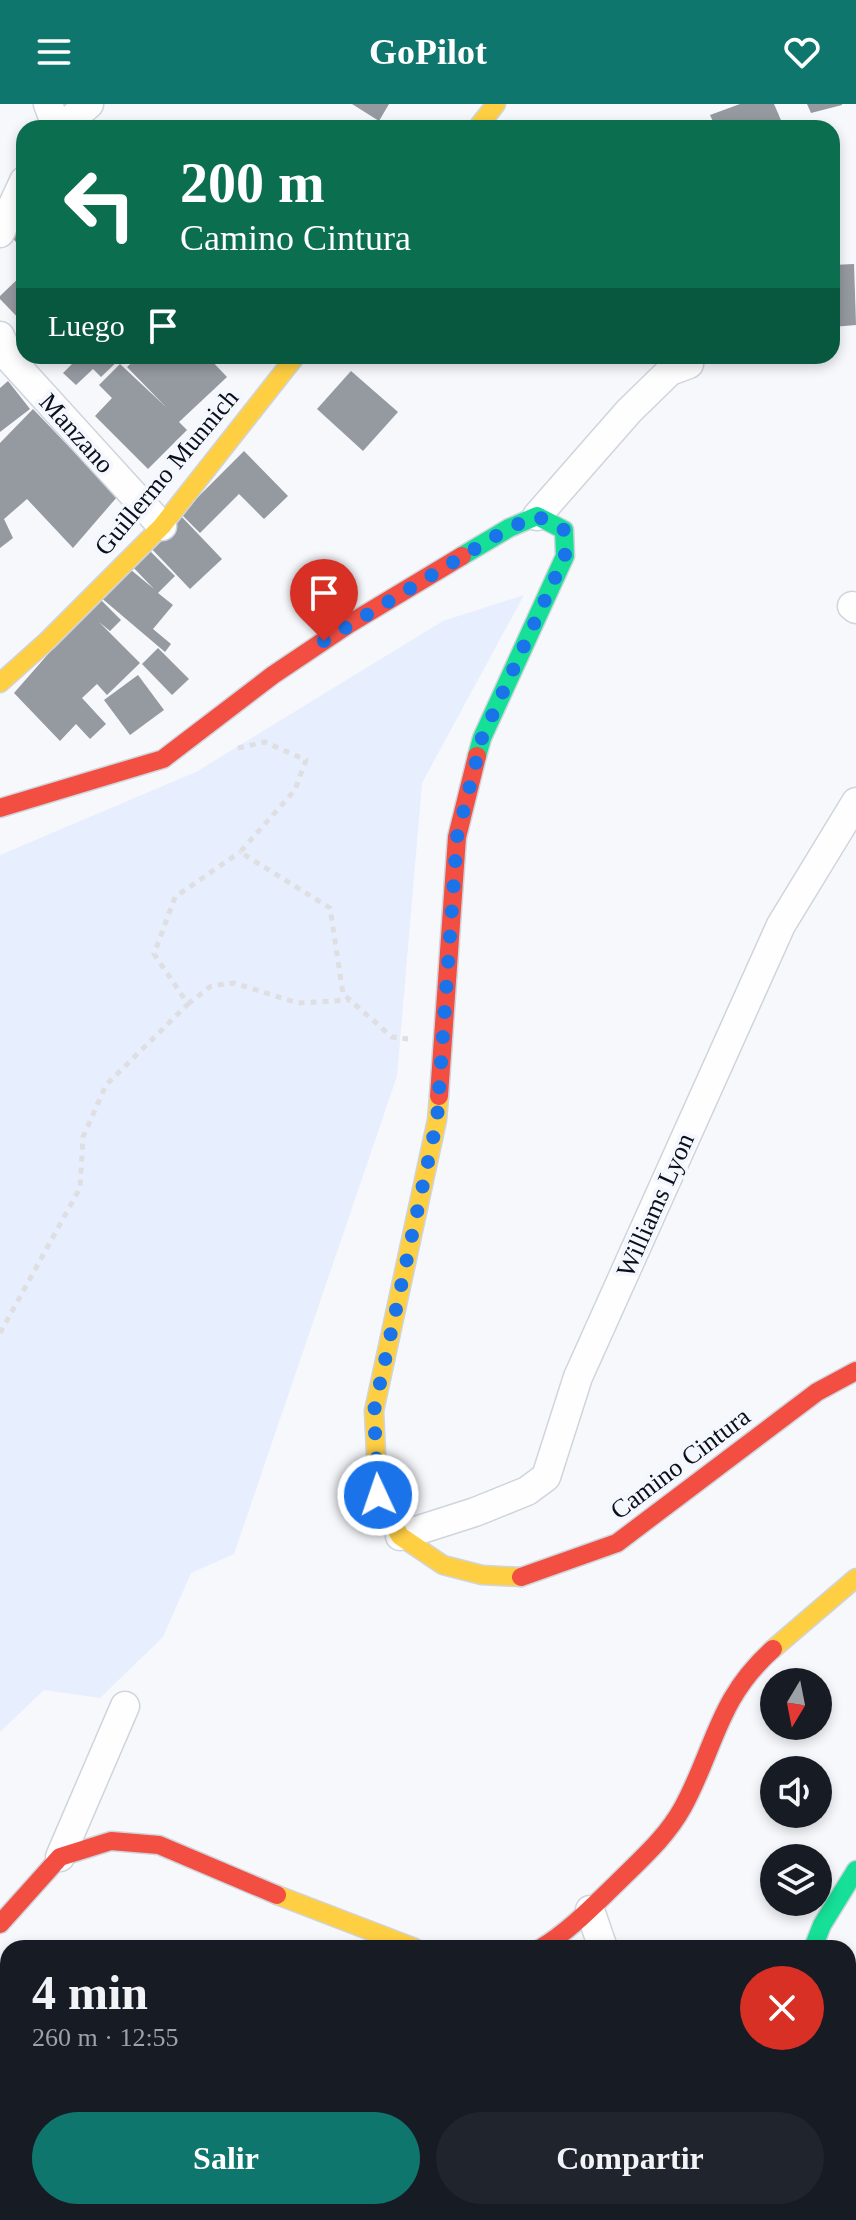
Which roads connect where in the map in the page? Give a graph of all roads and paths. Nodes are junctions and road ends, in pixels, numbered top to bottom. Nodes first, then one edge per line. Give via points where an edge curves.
1 (89, 104) edge
2 (496, 104) edge
3 (69, 120) edge
4 (483, 120) edge
5 (16, 198) edge
6 (0, 233) edge
7 (0, 336) edge
8 (290, 364) edge
9 (689, 364) dead end
10 (537, 516) junction
11 (162, 526) junction
12 (0, 683) edge
13 (306, 760) dead end
14 (856, 802) edge
15 (0, 808) edge
16 (240, 852) junction
17 (350, 1000) junction
18 (188, 1004) junction
19 (442, 1044) junction
20 (0, 1333) edge
21 (856, 1371) edge
22 (400, 1536) junction
23 (856, 1578) edge
24 (125, 1706) dead end
25 (60, 1857) junction
26 (856, 1870) edge
27 (590, 1910) junction
28 (0, 1924) edge
29 (393, 1940) edge
30 (554, 1940) edge
31 (600, 1940) edge
32 (816, 1940) edge

1 - 3 street
2 - 4 main road
5 - 6 street
7 - 11 street, Manzano via 10,359
8 - 11 main road, Guillermo Munnich
9 - 10 street via 670,371 629,411
10 - 15 main road via 349,624 163,759
10 - 19 main road, Camino Cintura via 564,530 565,556 482,738 457,837
11 - 12 main road, Guillermo Munnich
13 - 16 path via 295,790
14 - 22 street, Williams Lyon via 781,925 578,1377 546,1477 527,1491
16 - 17 path via 330,908 343,994
16 - 18 path via 175,897 154,954
17 - 18 path via 298,1003 234,983 211,986
17 - 19 path via 392,1037
18 - 20 path via 106,1085 83,1137 80,1188
19 - 22 main road, Camino Cintura via 437,1120 374,1411 378,1495
21 - 22 main road, Camino Cintura via 817,1392 617,1543 518,1578 443,1565
23 - 27 main road via 750,1670 735,1690 676,1822
24 - 25 street
25 - 28 main road
25 - 29 main road via 111,1841 159,1845
26 - 32 main road
27 - 30 main road
27 - 31 street

